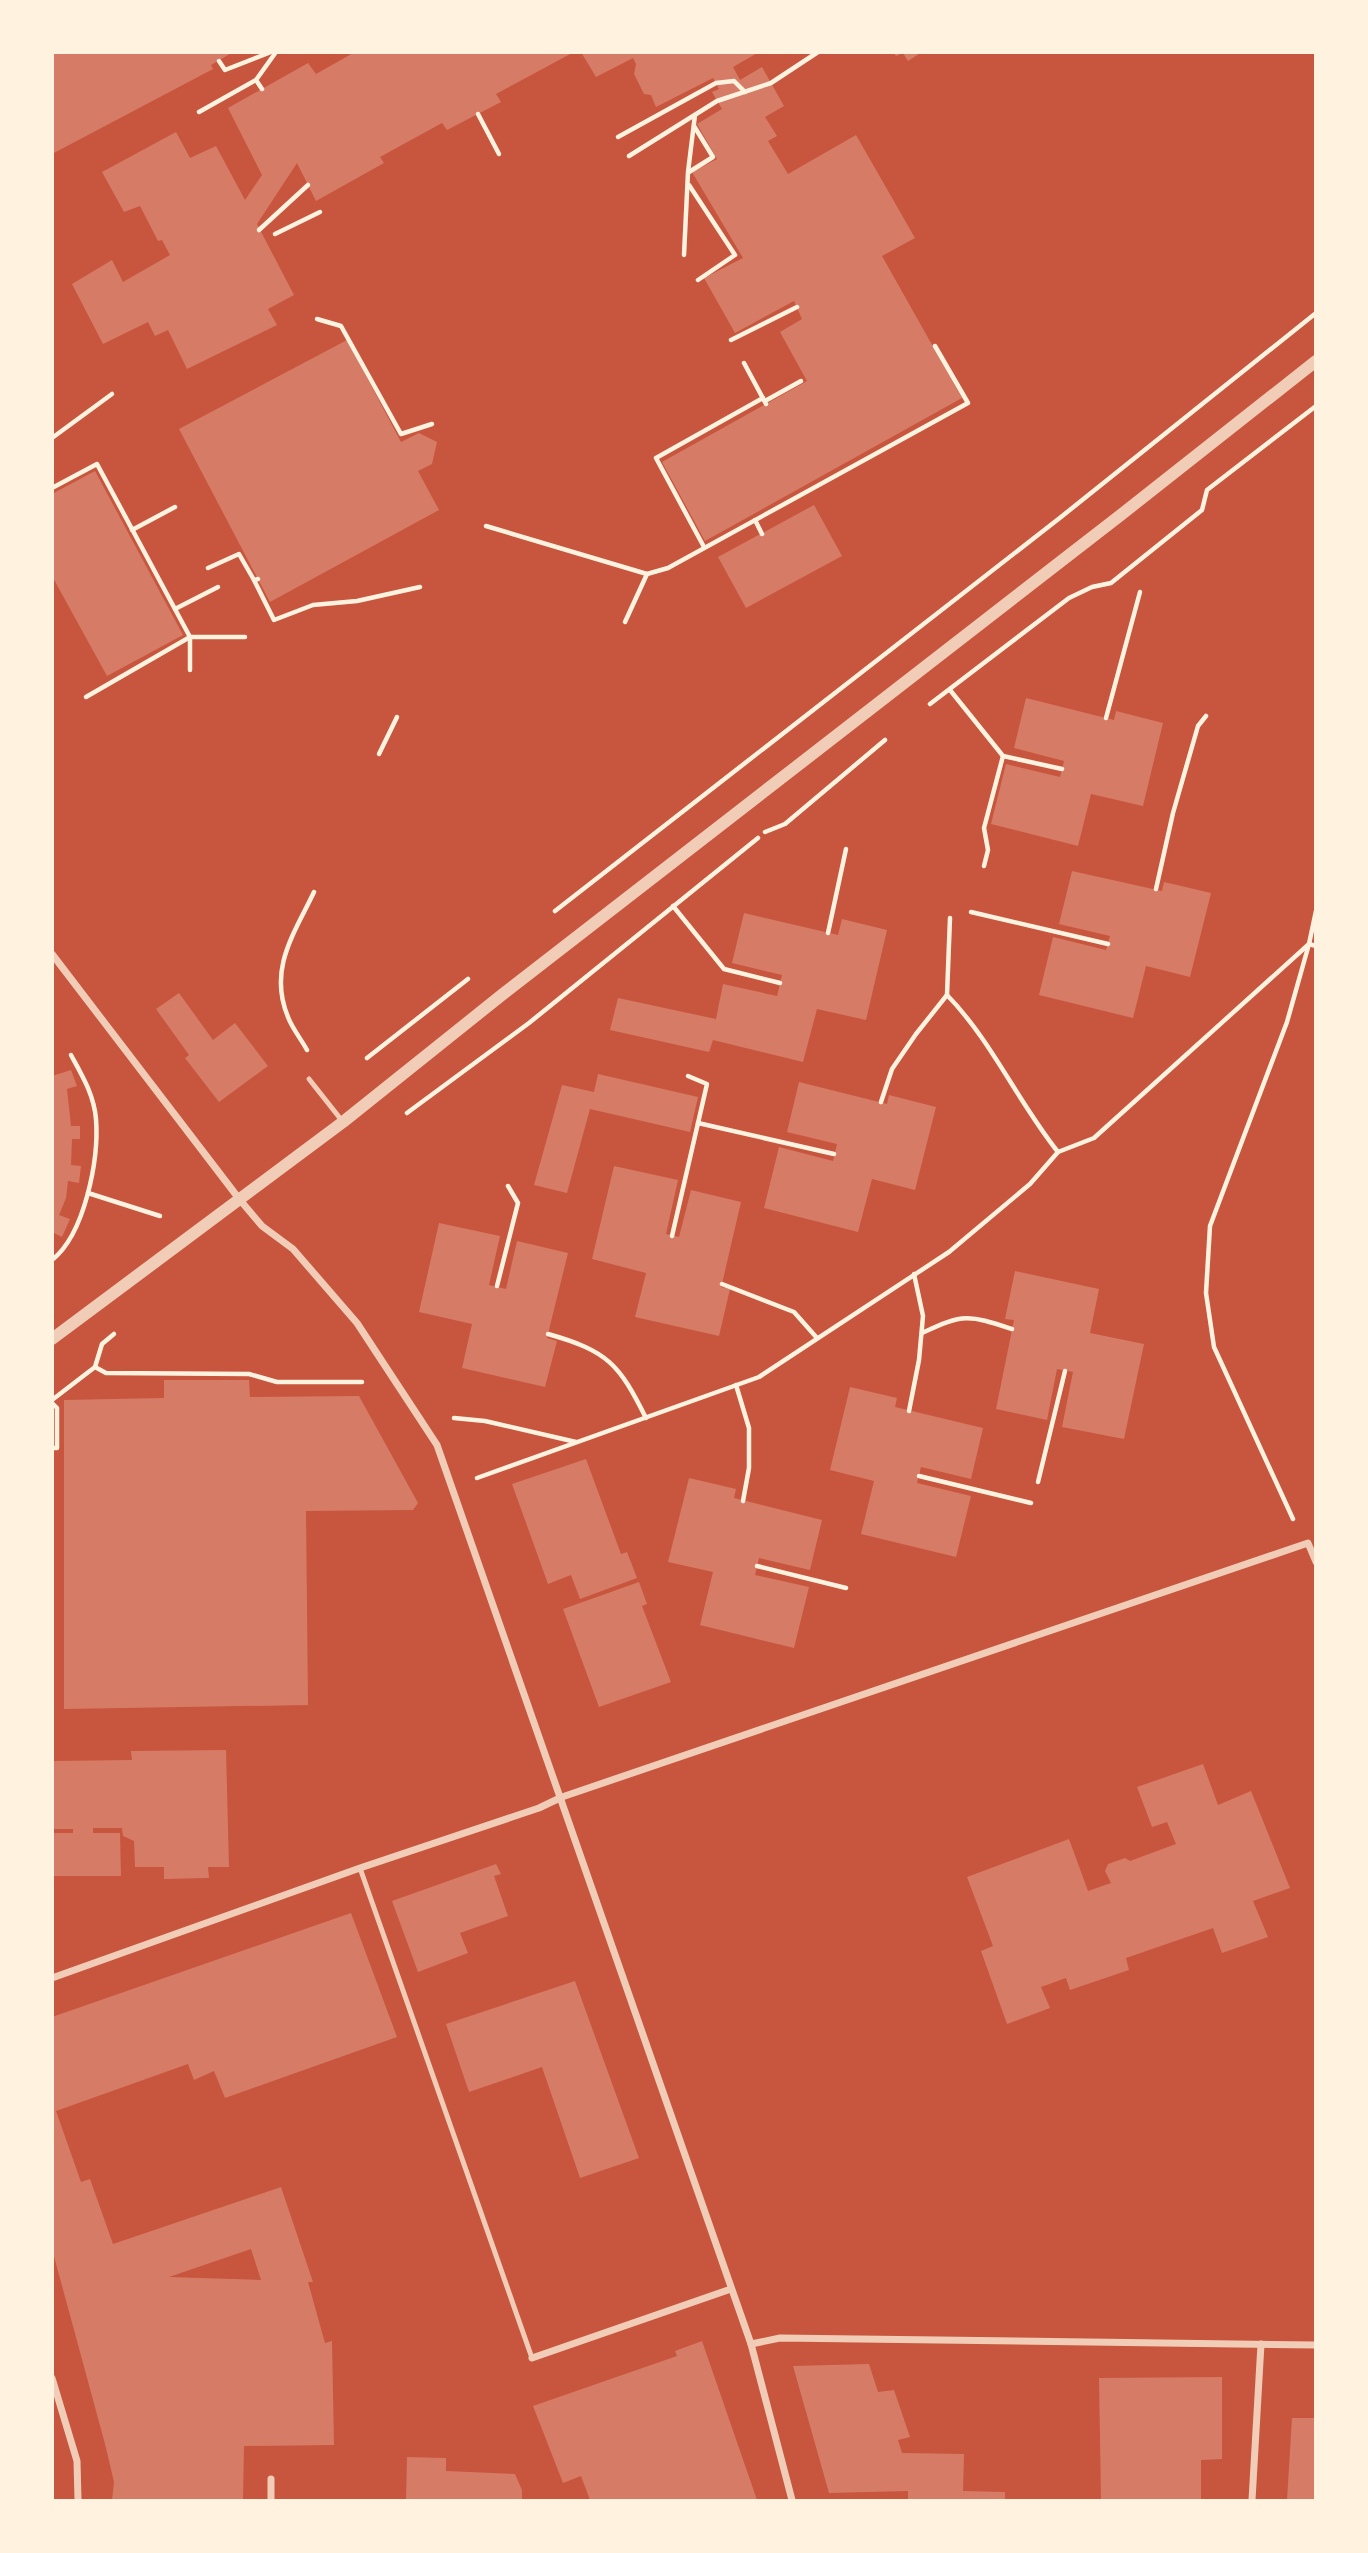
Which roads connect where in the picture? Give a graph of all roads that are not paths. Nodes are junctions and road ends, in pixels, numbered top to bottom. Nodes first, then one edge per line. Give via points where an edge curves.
1 (1315, 360) edge
2 (52, 954) edge
3 (309, 1079) dead end
4 (343, 1122) junction
5 (240, 1199) junction
6 (52, 1339) edge
7 (1315, 1562) edge
8 (562, 1797) junction
9 (360, 1868) junction
10 (52, 1979) edge
11 (731, 2288) junction
12 (751, 2344) junction
13 (1261, 2344) junction
14 (1315, 2345) edge
15 (532, 2358) joint
16 (52, 2378) edge
17 (271, 2479) dead end
18 (78, 2501) edge
19 (271, 2501) edge
20 (792, 2501) edge
21 (1252, 2501) edge

1 - 4 street
2 - 5 street
3 - 4 lane
4 - 5 street
5 - 6 street
5 - 8 street via 262,1226 293,1249 357,1323 438,1445
7 - 8 street via 1308,1543
8 - 9 street
8 - 11 street
9 - 10 street
9 - 15 lane
11 - 12 street
11 - 15 street
12 - 13 street via 780,2338
12 - 20 street
13 - 14 street
13 - 21 street
16 - 18 street via 77,2461
17 - 19 street

